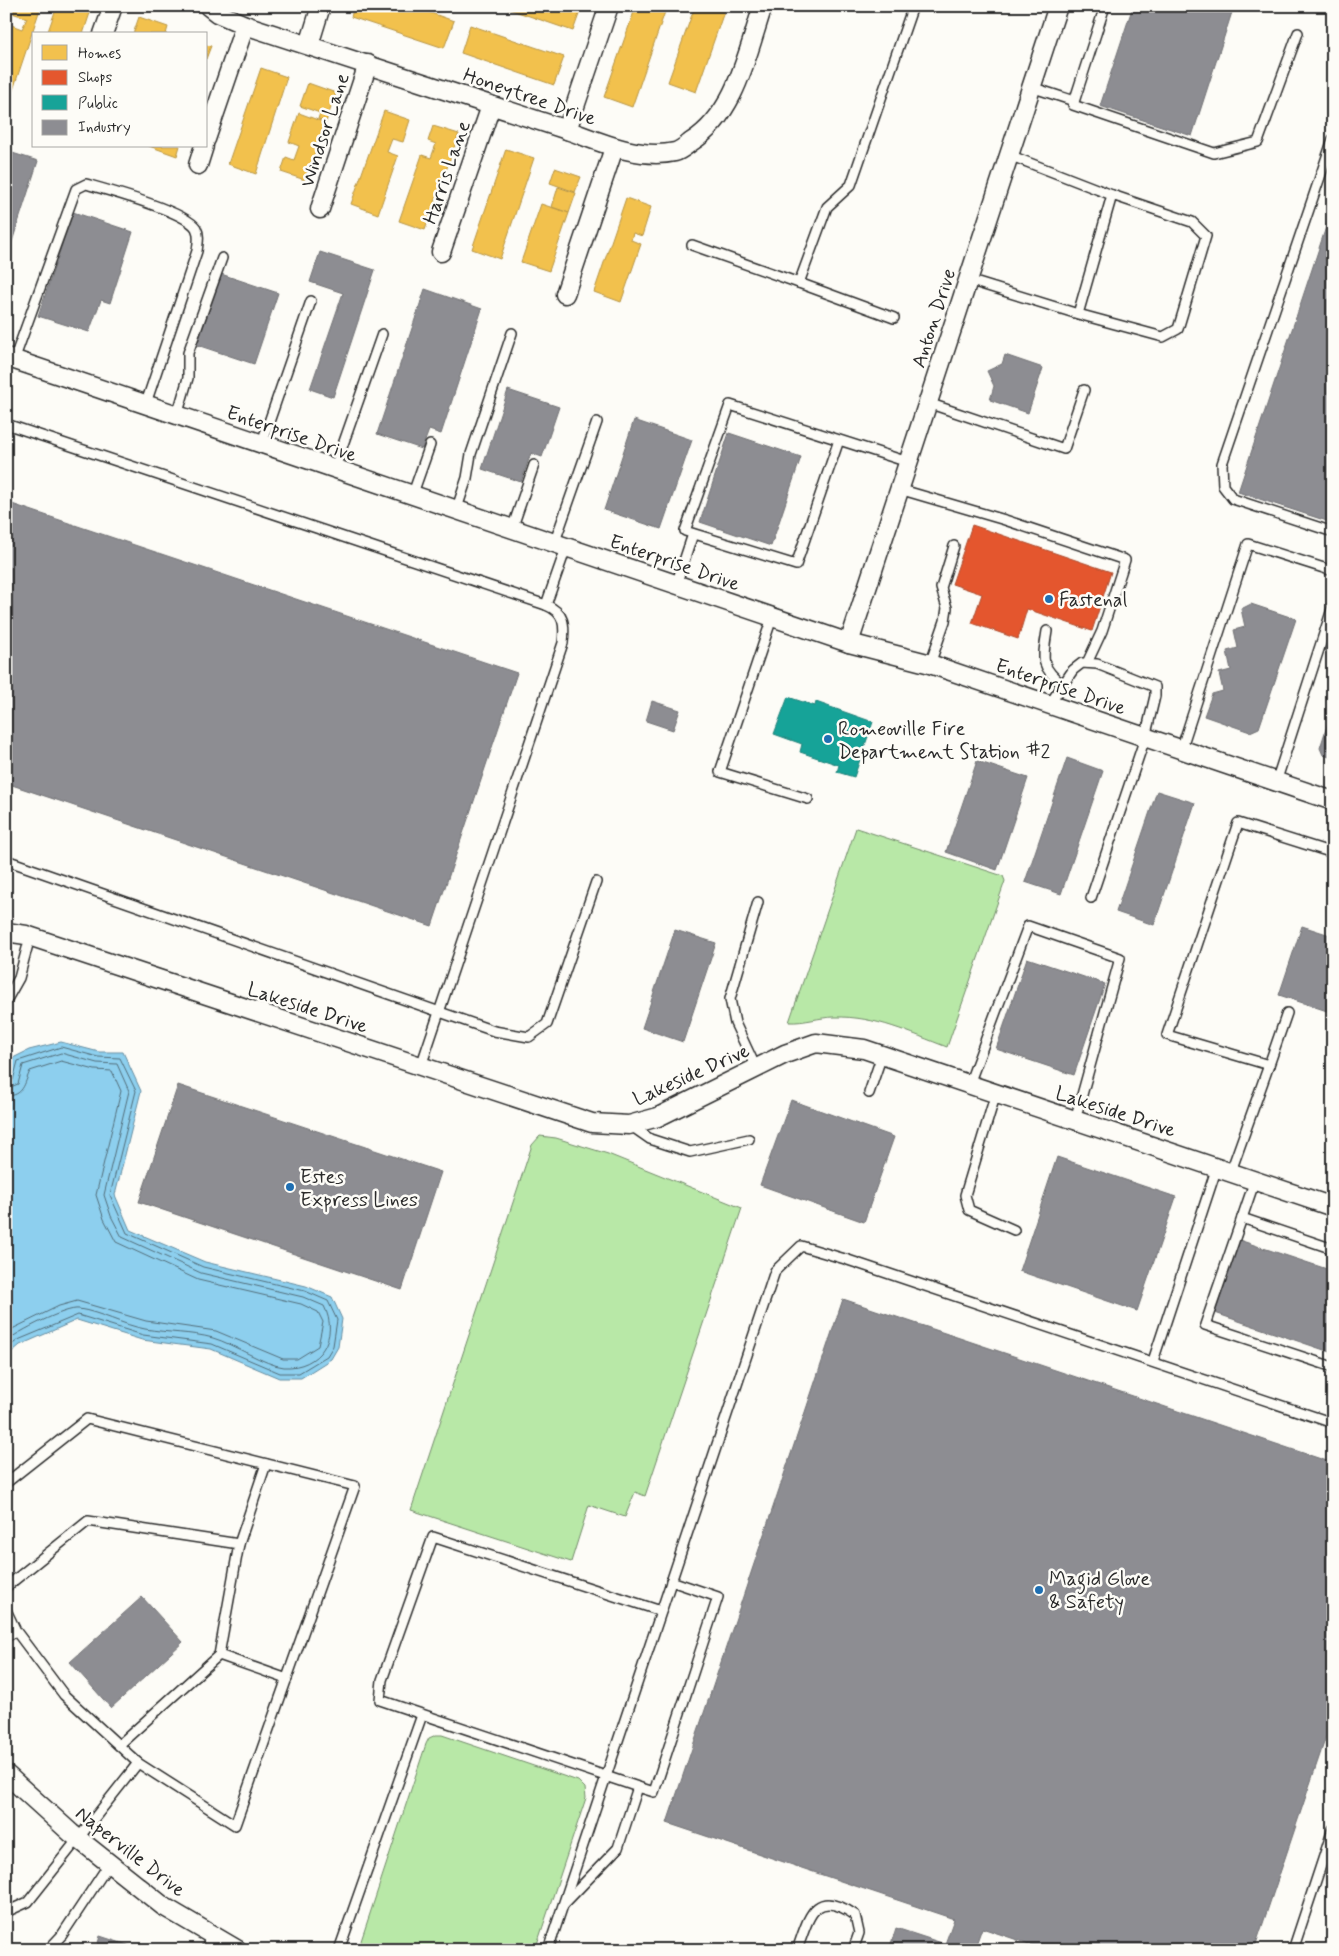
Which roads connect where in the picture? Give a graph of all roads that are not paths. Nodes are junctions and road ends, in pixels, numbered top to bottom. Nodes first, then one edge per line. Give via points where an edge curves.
1 (113, 6) edge
2 (208, 6) edge
3 (321, 6) edge
4 (609, 6) edge
5 (763, 6) edge
6 (913, 6) edge
7 (1058, 6) edge
8 (1105, 6) edge
9 (245, 25) junction
10 (104, 32) edge
11 (1298, 33) dead end
12 (309, 45) junction
13 (368, 64) junction
14 (1031, 87) junction
15 (1074, 101) junction
16 (491, 106) junction
17 (567, 130) junction
18 (208, 133) edge
19 (1333, 139) edge
20 (203, 148) edge
21 (614, 148) junction
22 (1009, 155) junction
23 (198, 165) dead end
24 (1112, 195) junction
25 (320, 209) dead end
26 (692, 244) dead end
27 (442, 252) dead end
28 (222, 258) dead end
29 (968, 280) junction
30 (799, 284) junction
31 (565, 294) dead end
32 (311, 301) dead end
33 (1078, 314) junction
34 (894, 318) dead end
35 (512, 333) dead end
36 (382, 334) dead end
37 (10, 359) edge
38 (1084, 390) dead end
39 (928, 402) junction
40 (145, 406) junction
41 (177, 416) junction
42 (597, 422) dead end
43 (6, 424) edge
44 (839, 440) junction
45 (261, 445) junction
46 (430, 445) dead end
47 (908, 462) junction
48 (534, 465) dead end
49 (334, 470) junction
50 (900, 489) junction
51 (412, 496) junction
52 (456, 511) junction
53 (512, 530) junction
54 (1333, 532) edge
55 (693, 534) junction
56 (560, 546) junction
57 (954, 546) dead end
58 (1333, 571) edge
59 (676, 585) junction
60 (546, 605) junction
61 (1333, 606) edge
62 (772, 618) junction
63 (1047, 631) dead end
64 (849, 644) junction
65 (1087, 663) junction
66 (930, 664) junction
67 (1062, 684) junction
68 (1049, 705) junction
69 (1145, 738) junction
70 (1181, 750) junction
71 (1276, 782) junction
72 (808, 800) dead end
73 (1333, 801) edge
74 (1333, 853) edge
75 (6, 860) edge
76 (596, 882) dead end
77 (1091, 898) dead end
78 (758, 902) dead end
79 (6, 932) edge
80 (30, 937) junction
81 (6, 1001) edge
82 (439, 1012) junction
83 (1287, 1013) dead end
84 (882, 1055) junction
85 (1269, 1065) junction
86 (421, 1066) junction
87 (756, 1068) junction
88 (970, 1084) junction
89 (869, 1093) dead end
90 (996, 1093) junction
91 (1075, 1120) junction
92 (630, 1125) junction
93 (749, 1139) dead end
94 (1224, 1169) junction
95 (1255, 1180) junction
96 (1333, 1206) edge
97 (1242, 1218) junction
98 (1014, 1230) dead end
99 (1333, 1249) edge
100 (1153, 1361) junction
101 (1333, 1367) edge
102 (1333, 1423) edge
103 (266, 1464) junction
104 (6, 1483) edge
105 (239, 1544) junction
106 (671, 1581) junction
107 (6, 1587) edge
108 (6, 1610) edge
109 (661, 1611) junction
110 (16, 1631) junction
111 (6, 1636) edge
112 (219, 1655) junction
113 (287, 1679) junction
114 (422, 1715) junction
115 (119, 1745) junction
116 (138, 1762) junction
117 (6, 1774) edge
118 (606, 1777) junction
119 (638, 1787) junction
120 (1333, 1829) edge
121 (78, 1839) junction
122 (109, 1864) junction
123 (562, 1906) junction
124 (6, 1912) edge
125 (209, 1942) edge
126 (798, 1949) edge
127 (48, 1950) edge
128 (238, 1950) edge
129 (339, 1950) edge
130 (548, 1950) edge
131 (853, 1950) edge
132 (1293, 1950) edge

1 - 10 street
2 - 9 street, Honeytree Drive
3 - 12 street
4 - 17 street
5 - 21 street, Honeytree Drive via 735,87 721,116 702,136 676,152 647,153
6 - 30 lane via 850,185 827,207
7 - 14 street, Anton Drive
8 - 15 lane
9 - 12 street, Honeytree Drive
9 - 18 street
11 - 15 lane via 1258,142 1214,152 1073,105
12 - 13 street, Honeytree Drive
13 - 16 street, Honeytree Drive
13 - 25 street, Windsor Lane
14 - 15 lane
14 - 22 street, Anton Drive
16 - 17 street, Honeytree Drive
16 - 27 street, Harris Lane
17 - 21 street, Honeytree Drive
19 - 54 lane via 1222,464 1223,486 1233,499
20 - 23 street
21 - 31 street
22 - 24 lane
22 - 29 street, Anton Drive
24 - 33 lane
24 - 33 lane via 1192,222 1206,236 1178,329 1163,337
26 - 30 lane
28 - 41 lane via 188,353 188,378
29 - 33 lane
29 - 39 street, Anton Drive
30 - 34 lane
32 - 45 lane
35 - 52 lane via 471,454
36 - 49 lane
37 - 40 street, Enterprise Drive
37 - 40 lane via 76,189 86,184 108,190 179,215 196,227 198,236 197,251
38 - 39 lane via 1064,449
39 - 47 street, Anton Drive
40 - 41 street, Enterprise Drive
41 - 45 street, Enterprise Drive
42 - 56 lane
43 - 60 lane
44 - 47 lane
44 - 55 lane via 796,565
44 - 55 lane via 730,405 685,531
45 - 49 street, Enterprise Drive
46 - 51 lane
47 - 50 street, Anton Drive
48 - 53 lane
49 - 51 street, Enterprise Drive
50 - 64 street, Anton Drive
50 - 65 lane via 1125,560 1102,631
51 - 52 street, Enterprise Drive
52 - 53 street, Enterprise Drive
53 - 56 street, Enterprise Drive
55 - 59 lane
56 - 59 street, Enterprise Drive
56 - 60 lane
57 - 66 lane via 941,588 947,608 945,621
58 - 70 lane via 1248,544
59 - 62 street, Enterprise Drive
60 - 82 lane via 557,609 565,623 563,643
61 - 71 lane
62 - 64 street, Enterprise Drive
62 - 72 lane via 720,772
63 - 67 lane via 1043,664 1049,674
64 - 66 street, Enterprise Drive
65 - 67 lane via 1073,670
65 - 69 lane via 1097,664 1155,688
66 - 68 street, Enterprise Drive
67 - 68 lane
68 - 69 street, Enterprise Drive
69 - 70 street, Enterprise Drive
69 - 77 lane
70 - 71 street, Enterprise Drive
71 - 73 street, Enterprise Drive
74 - 85 lane via 1238,823 1167,1035
75 - 82 lane
76 - 82 lane via 547,1024 529,1037 494,1031
78 - 87 lane via 730,999 735,1023
79 - 80 street, Lakeside Drive
80 - 81 lane via 19,978
80 - 86 street, Lakeside Drive
82 - 86 lane
83 - 85 lane
84 - 87 street, Lakeside Drive via 864,1049 816,1043
84 - 88 street, Lakeside Drive
84 - 89 lane
85 - 94 lane
86 - 92 street, Lakeside Drive via 592,1123
87 - 92 street, Lakeside Drive via 658,1117
88 - 90 street, Lakeside Drive
88 - 91 lane via 1028,926 1120,958
90 - 91 street, Lakeside Drive
90 - 98 lane via 965,1195 969,1210
91 - 94 street, Lakeside Drive
92 - 93 lane via 650,1139 690,1152
94 - 95 street, Lakeside Drive
94 - 100 lane
95 - 96 street, Lakeside Drive
95 - 97 lane
97 - 99 lane
97 - 101 lane via 1206,1325
100 - 102 lane
100 - 106 lane via 801,1246 775,1271
103 - 104 lane via 87,1419
103 - 105 lane
103 - 113 lane via 355,1486
105 - 107 lane via 88,1521
105 - 112 lane
106 - 109 lane
106 - 119 lane via 718,1597 654,1792
108 - 110 lane
109 - 114 lane via 433,1536 382,1680 380,1700
109 - 118 lane
110 - 111 lane
110 - 115 lane via 64,1695
112 - 113 lane
112 - 115 lane
113 - 116 lane via 236,1825
114 - 118 lane
114 - 129 lane
115 - 116 lane
116 - 121 lane
117 - 121 street, Naperville Drive
118 - 119 lane
118 - 123 lane
119 - 123 lane via 618,1848
120 - 132 lane
121 - 122 street, Naperville Drive
121 - 124 lane via 28,1902
122 - 125 street, Naperville Drive
122 - 127 lane via 62,1935
123 - 130 lane
125 - 128 street, Naperville Drive
126 - 131 lane via 810,1912 824,1904 842,1906 855,1915 859,1933

